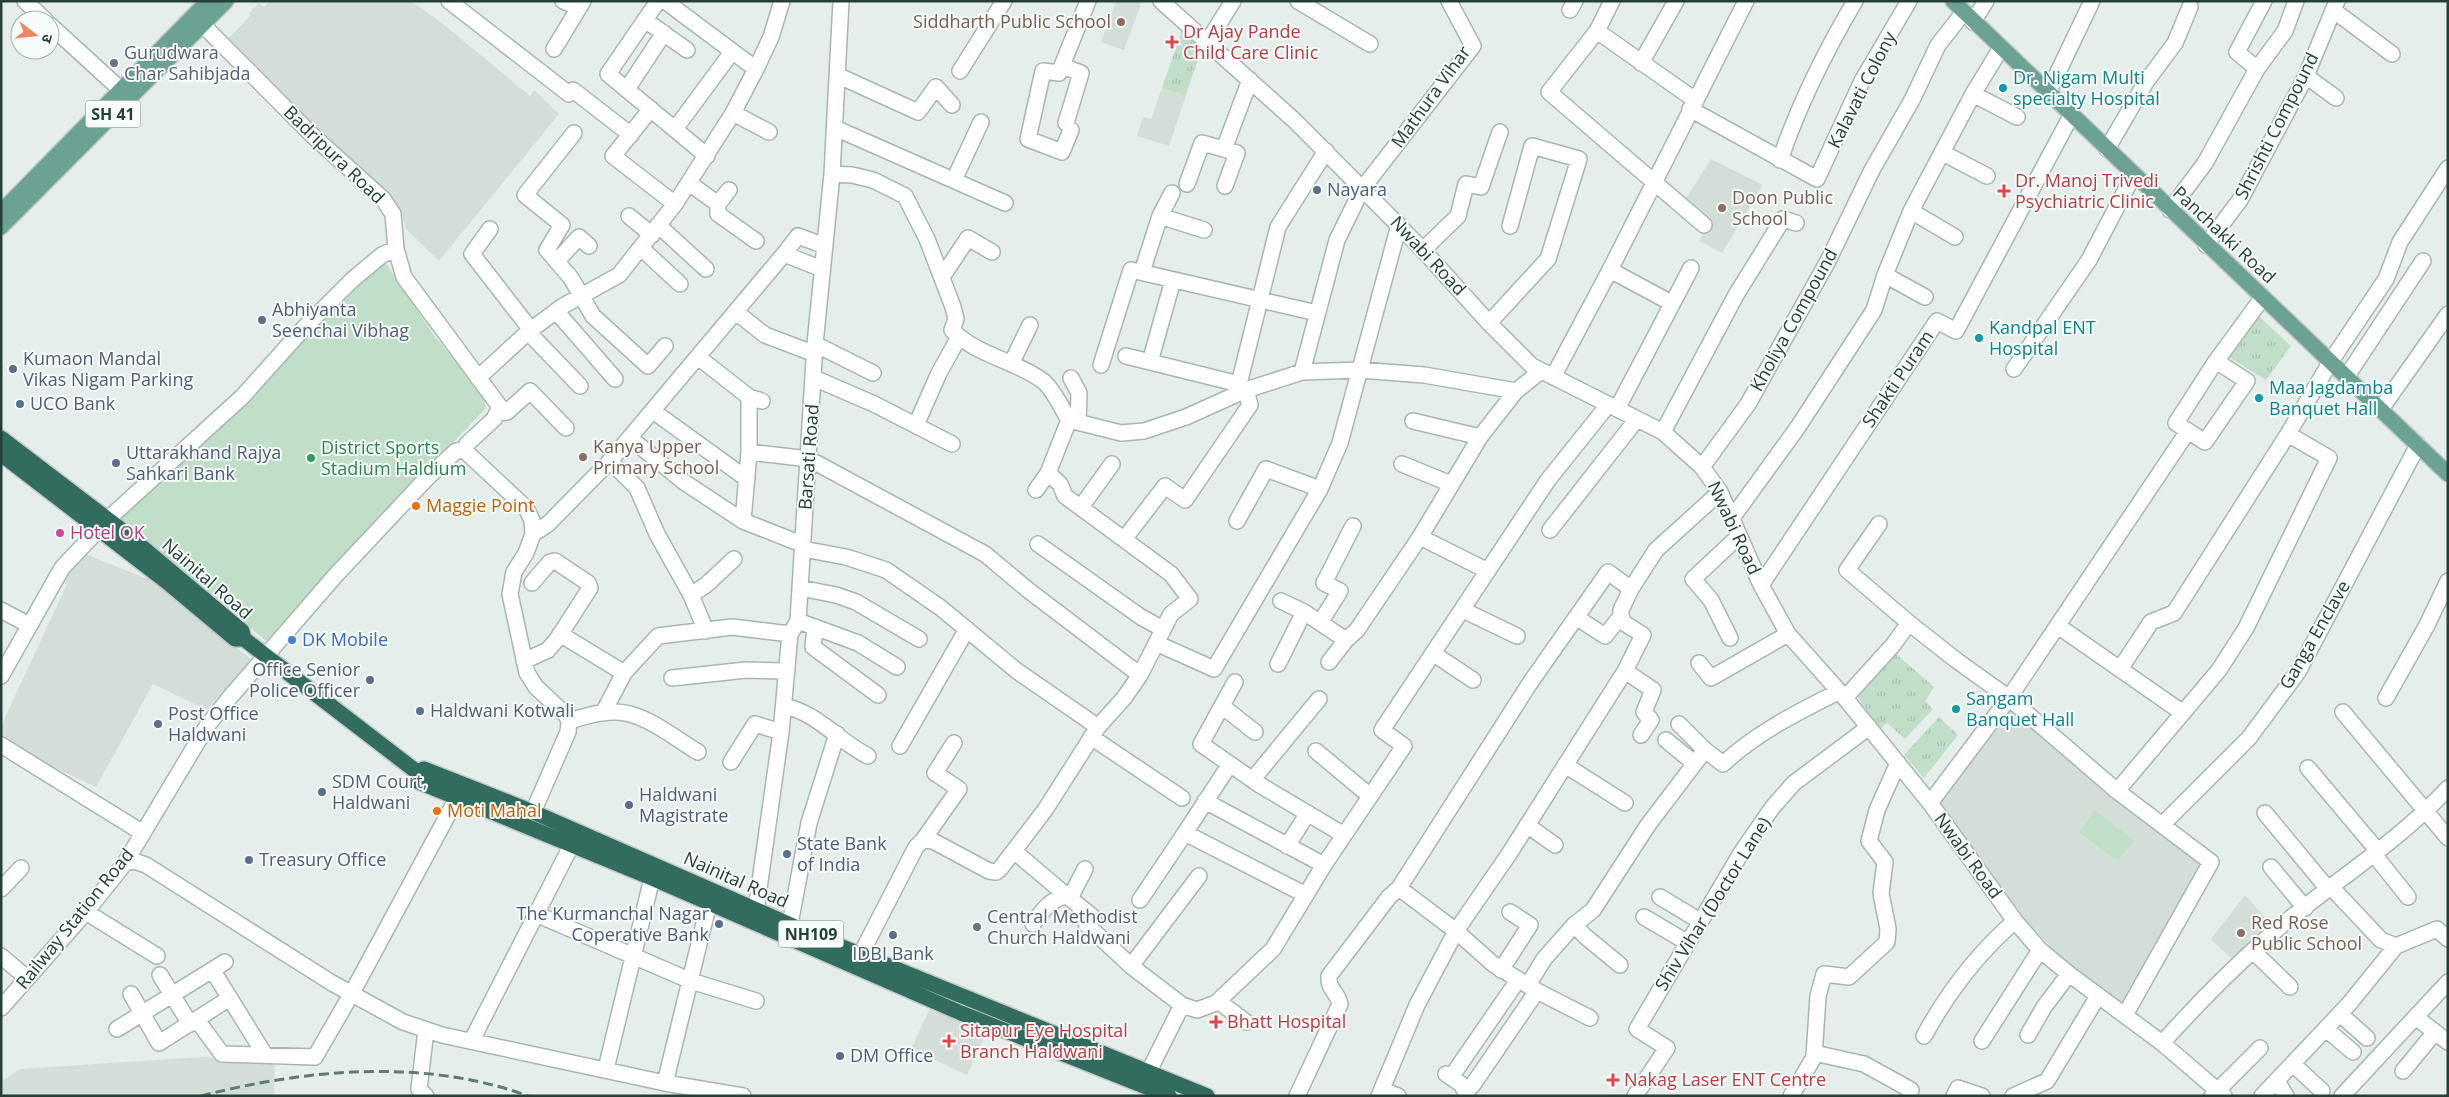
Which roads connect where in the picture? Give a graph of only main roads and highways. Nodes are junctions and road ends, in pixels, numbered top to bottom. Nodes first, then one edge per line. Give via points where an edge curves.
1 (208, 1) edge
2 (226, 1) edge
3 (1953, 1) edge
4 (198, 20) junction
5 (54, 166) junction
6 (1, 212) edge
7 (1, 227) edge
8 (1, 438) edge
9 (1, 454) edge
10 (2448, 474) edge
11 (103, 524) junction
12 (417, 772) junction
13 (529, 819) junction
14 (654, 872) junction
15 (1122, 1069) junction
16 (1169, 1096) edge
17 (1207, 1096) edge

1 - 4 main road, SH 41
2 - 4 main road, SH 41
3 - 10 main road, Panchakki Road
4 - 5 main road, SH 41
5 - 6 main road, SH 41
5 - 7 main road, SH 41
8 - 11 highway, Nainital Road / NH109
9 - 11 highway, Nainital Road / NH109
11 - 12 highway, Nainital Road / NH109 via 235,639 244,639
12 - 13 highway, Nainital Road / NH109 via 424,769
12 - 13 highway, Nainital Road / NH109 via 419,782 457,798
13 - 14 highway, Nainital Road / NH109
13 - 14 highway, Nainital Road / NH109 via 572,844
14 - 15 highway, Nainital Road / NH109 via 790,924
14 - 15 highway, Nainital Road / NH109 via 709,903 961,1013
15 - 16 highway, Nainital Road / NH109
15 - 17 highway, Nainital Road / NH109 via 1149,1071

